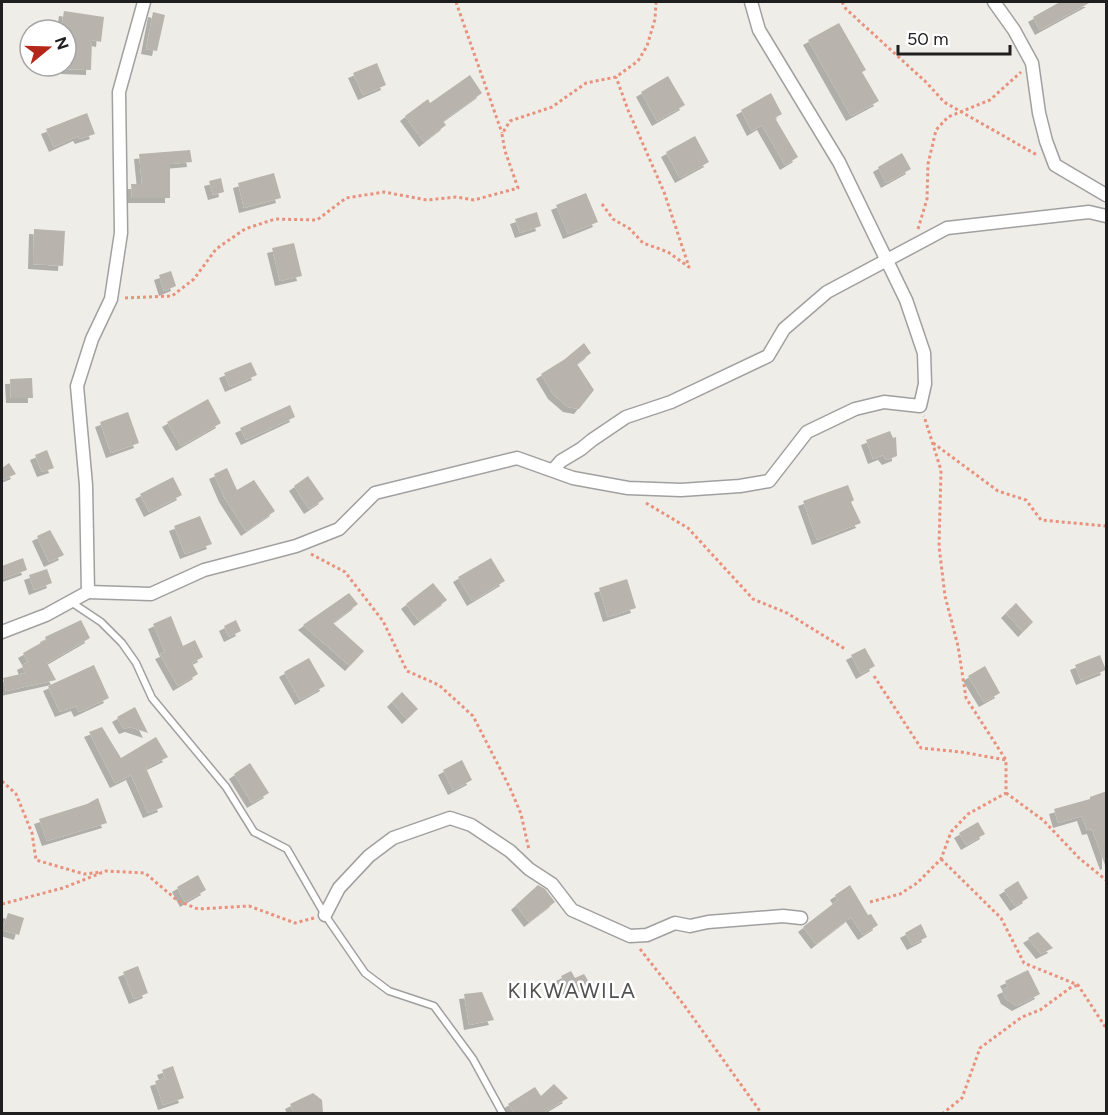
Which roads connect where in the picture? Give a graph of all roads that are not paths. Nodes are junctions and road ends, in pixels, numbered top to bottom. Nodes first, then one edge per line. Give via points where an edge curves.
1 (144, 2) edge
2 (751, 2) edge
3 (994, 2) edge
4 (1107, 195) edge
5 (1107, 216) edge
6 (886, 259) junction
7 (553, 470) junction
8 (88, 592) junction
9 (70, 601) junction
10 (2, 632) edge
11 (325, 915) junction
12 (801, 918) dead end
13 (503, 1113) edge

1 - 8 street via 119,92 121,232 111,299 76,386 86,484
2 - 6 street via 759,30 839,162
3 - 4 street via 1032,63 1044,132 1055,165
5 - 6 street via 1089,212 947,228
6 - 7 street via 827,292 784,329 768,356 671,402 626,417
6 - 7 street via 906,300 924,353 925,384 920,406 884,402 855,409 807,432 769,481 681,490 628,488 573,478
7 - 8 street via 518,458 375,493 339,529 296,546 204,570 151,594
8 - 9 street
9 - 10 street
9 - 11 lane via 101,622 122,644 136,663 152,698 226,787 254,831 287,849
11 - 12 street via 339,888 369,856 393,838 450,818 471,825 510,851 552,884 572,910 630,936 646,935 675,922 690,926 783,916
11 - 13 lane via 365,973 389,991 434,1006 472,1059

